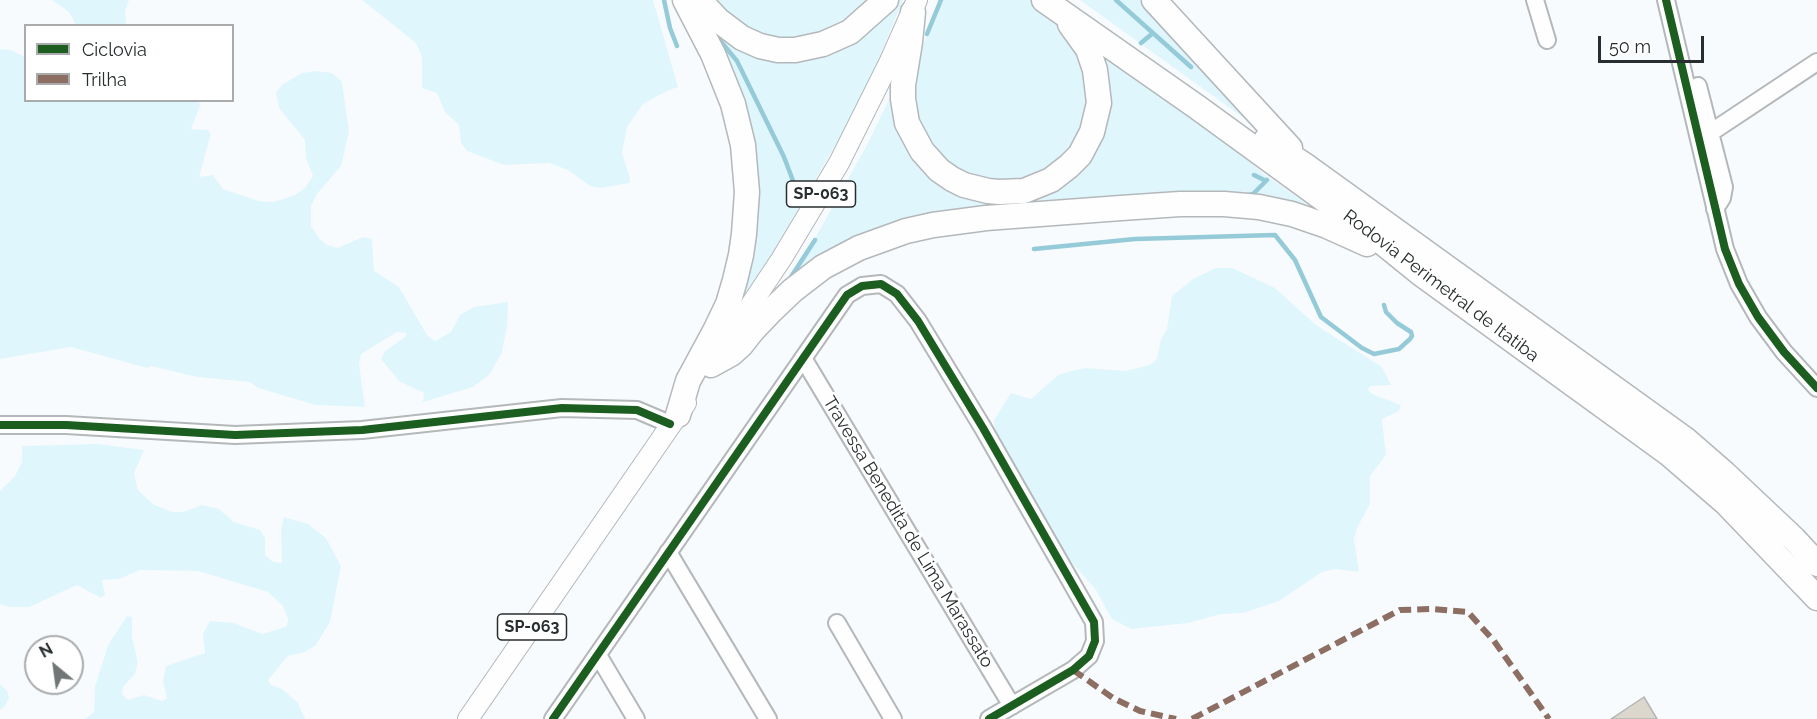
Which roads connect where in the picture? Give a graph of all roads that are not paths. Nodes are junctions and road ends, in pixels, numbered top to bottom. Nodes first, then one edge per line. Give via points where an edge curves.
1 (685, 0) edge
2 (703, 0) edge
3 (885, 0) edge
4 (1154, 0) edge
5 (1535, 0) edge
6 (1666, 0) edge
7 (1056, 5) edge
8 (915, 6) edge
9 (1547, 40) dead end
10 (1681, 62) junction
11 (1817, 62) edge
12 (1710, 133) junction
13 (1304, 164) junction
14 (1715, 209) junction
15 (1404, 261) junction
16 (803, 358) junction
17 (711, 365) junction
18 (1817, 388) edge
19 (674, 420) junction
20 (0, 425) edge
21 (668, 552) junction
22 (1817, 564) edge
23 (1817, 598) edge
24 (837, 623) dead end
25 (598, 655) junction
26 (1012, 706) junction
27 (468, 719) edge
28 (554, 719) edge
29 (636, 719) edge
30 (768, 719) edge
31 (893, 719) edge
32 (989, 719) edge

1 - 19 highway via 734,104 747,192 744,234 728,304 688,381
2 - 3 highway via 718,20 742,38 769,48 795,50 823,44 850,32
4 - 13 highway
5 - 9 street
6 - 10 street
7 - 8 highway via 1088,49 1099,90 1097,117 1080,155 1069,166 1051,180 1011,192 988,191 958,182 939,170 922,151 907,123 903,85
7 - 13 highway, Rodovia Perimetral de Itatiba
7 - 15 highway, Rodovia Perimetral de Itatiba
8 - 17 main road, SP-063 via 839,163
10 - 12 street via 1696,78
10 - 14 street
11 - 12 street
12 - 14 street via 1724,187
13 - 22 highway, Rodovia Perimetral de Itatiba via 1686,440
14 - 18 street via 1739,284 1758,317
15 - 17 highway via 1336,230 1259,207 1200,203 954,222 906,231 859,248 823,267 771,311 731,354
15 - 23 highway, Rodovia Perimetral de Itatiba via 1668,453 1726,503
16 - 21 street
16 - 26 street, Travessa Benedita de Lima Marassato
16 - 26 street via 847,295 862,286 881,284 897,294 918,321 977,418 1094,622 1095,640 1089,656 1073,670
17 - 19 main road, SP-063
19 - 20 street via 637,410 562,408 362,430 235,435
19 - 27 main road, SP-063
21 - 25 street
21 - 30 street
24 - 31 street
25 - 28 street
25 - 29 street
26 - 32 street

